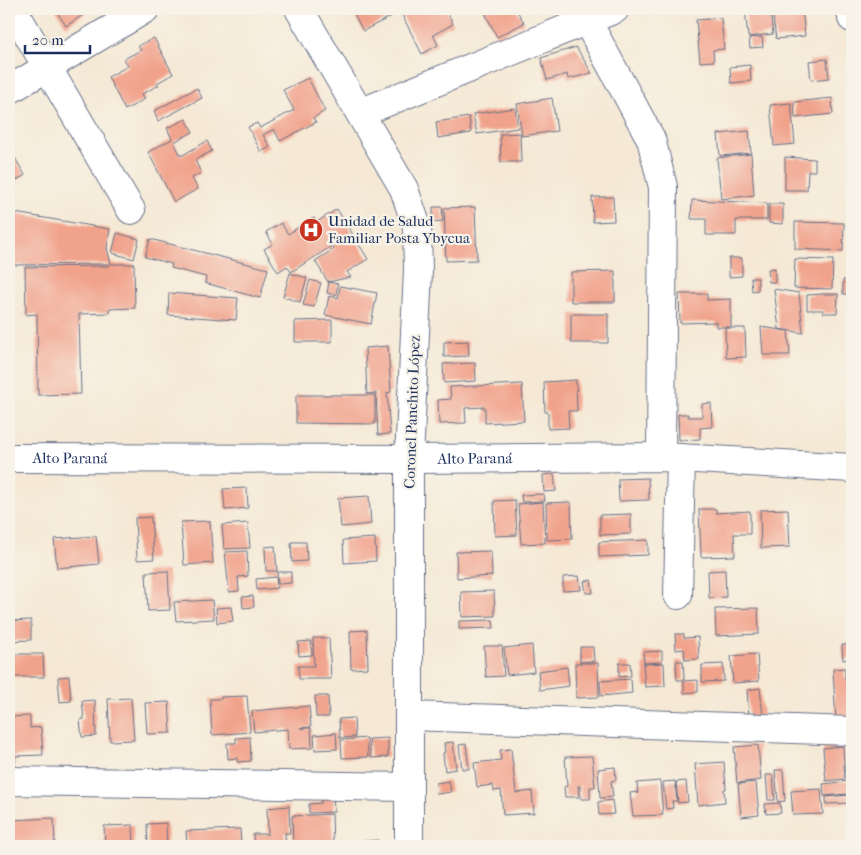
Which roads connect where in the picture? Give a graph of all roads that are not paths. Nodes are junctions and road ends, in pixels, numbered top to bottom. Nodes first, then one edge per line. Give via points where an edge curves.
1 (12, 9) edge
2 (145, 9) edge
3 (299, 9) edge
4 (615, 9) edge
5 (851, 9) edge
6 (852, 18) edge
7 (586, 19) junction
8 (48, 67) junction
9 (9, 90) edge
10 (360, 113) junction
11 (131, 210) dead end
12 (671, 457) junction
13 (9, 458) edge
14 (409, 459) junction
15 (852, 468) edge
16 (678, 595) dead end
17 (409, 716) junction
18 (852, 731) edge
19 (9, 780) edge
20 (409, 787) junction
21 (409, 846) edge

1 - 8 street
2 - 8 street
3 - 10 street, Coronel Panchito López
4 - 7 street
5 - 6 street
7 - 10 street
7 - 12 street via 651,139 663,187
8 - 9 street
8 - 11 street
10 - 14 street, Coronel Panchito López via 404,189 417,227 418,271
12 - 14 street, Alto Paraná
12 - 15 street, Alto Paraná
12 - 16 street
13 - 14 street, Alto Paraná
14 - 17 street, Coronel Panchito López
17 - 18 street
17 - 20 street, Coronel Panchito López
19 - 20 street
20 - 21 street, Coronel Panchito López

